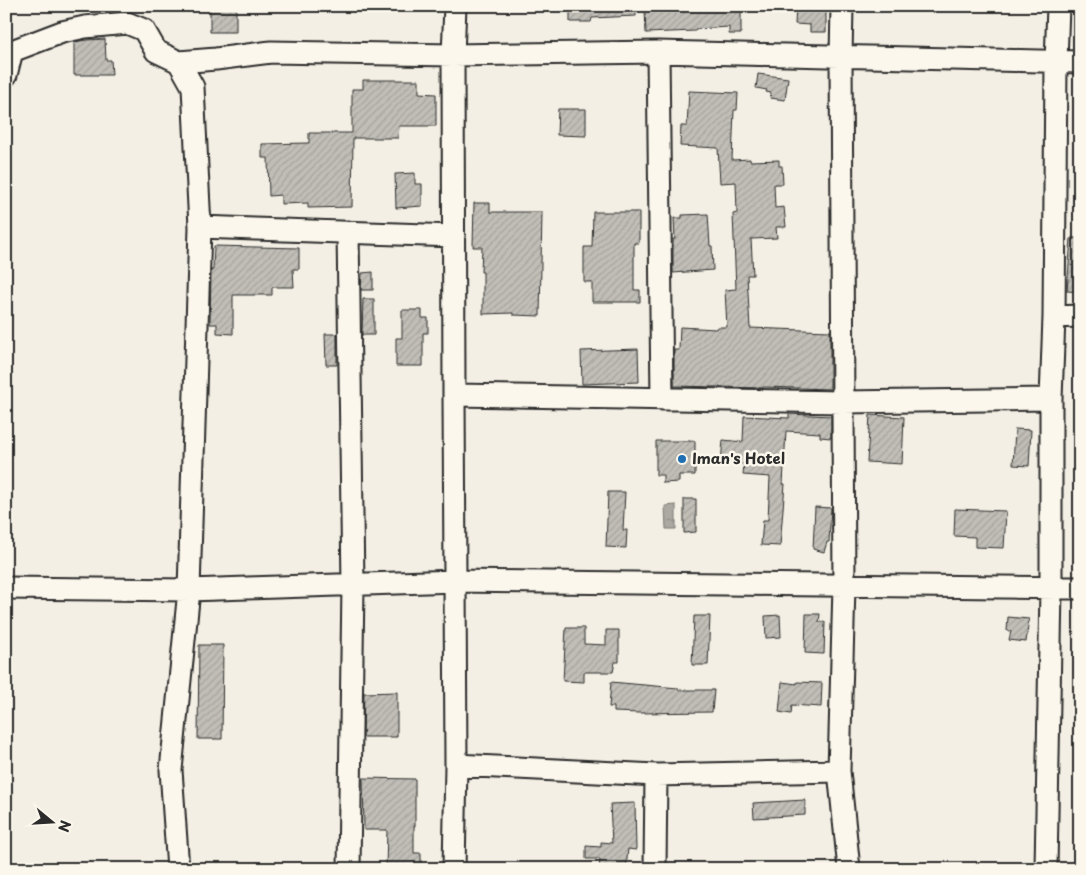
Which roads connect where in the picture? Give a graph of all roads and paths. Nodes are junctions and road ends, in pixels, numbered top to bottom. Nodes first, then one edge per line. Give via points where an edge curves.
1 (455, 6) edge
2 (842, 6) edge
3 (1058, 6) edge
4 (658, 52) junction
5 (453, 55) junction
6 (841, 56) junction
7 (178, 62) junction
8 (1056, 62) junction
9 (1080, 62) edge
10 (6, 75) edge
11 (200, 227) junction
12 (348, 232) junction
13 (454, 236) junction
14 (1054, 316) junction
15 (1080, 316) edge
16 (454, 395) junction
17 (662, 399) junction
18 (1051, 399) junction
19 (843, 402) junction
20 (456, 581) junction
21 (353, 584) junction
22 (844, 586) junction
23 (6, 588) edge
24 (1051, 588) junction
25 (1080, 588) edge
26 (189, 590) junction
27 (456, 766) junction
28 (839, 771) junction
29 (656, 775) junction
30 (178, 869) edge
31 (349, 869) edge
32 (454, 869) edge
33 (656, 869) edge
34 (849, 869) edge
35 (1046, 869) edge

1 - 5 street
2 - 6 street
3 - 8 street
4 - 5 street
4 - 6 street
4 - 17 street
5 - 7 street via 271,52
5 - 13 street
6 - 8 street
6 - 19 street
7 - 10 street via 156,51 144,30 127,24 85,27 12,51
7 - 11 street via 193,87
8 - 9 street
8 - 14 street
11 - 12 street
11 - 26 street
12 - 13 street
12 - 21 street
13 - 16 street
14 - 15 street
14 - 18 street
16 - 17 street
16 - 20 street
17 - 19 street
18 - 19 street
18 - 24 street
19 - 22 street
20 - 21 street
20 - 22 street
20 - 27 street
21 - 26 street
21 - 31 street
22 - 24 street
22 - 28 street
23 - 26 street
24 - 25 street
24 - 35 street
26 - 30 street via 171,770
27 - 29 street
27 - 32 street
28 - 29 street
28 - 34 street
29 - 33 street

